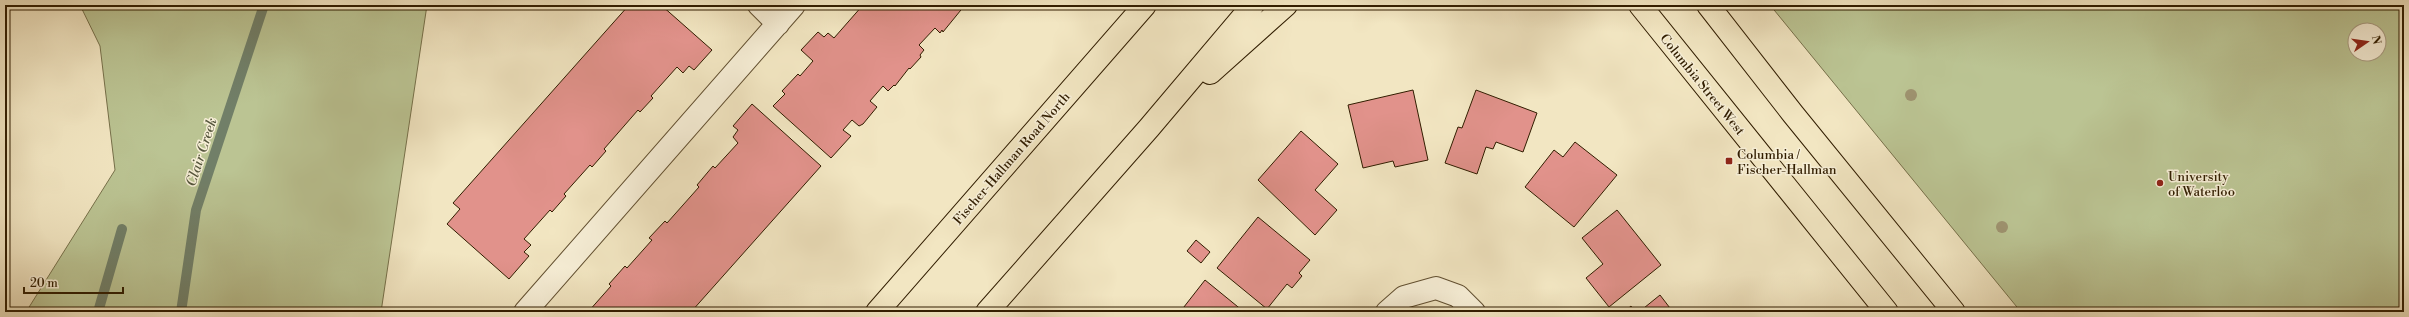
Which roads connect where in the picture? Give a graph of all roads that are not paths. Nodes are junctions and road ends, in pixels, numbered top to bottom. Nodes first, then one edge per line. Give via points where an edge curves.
1 (759, 5) edge
2 (794, 5) edge
3 (1145, 5) edge
4 (1253, 5) edge
5 (1286, 5) edge
6 (1640, 5) edge
7 (1708, 5) edge
8 (778, 24) junction
9 (1149, 128) junction
10 (525, 312) edge
11 (877, 312) edge
12 (986, 312) edge
13 (1387, 312) edge
14 (1474, 312) edge
15 (1887, 312) edge
16 (1954, 312) edge

1 - 8 street
2 - 8 street
3 - 11 main road, Fischer-Hallman Road North
4 - 9 main road
5 - 9 main road
6 - 15 main road, Columbia Street West
7 - 16 main road
8 - 10 street
9 - 12 main road
13 - 14 street via 1404,297 1436,288 1458,296

